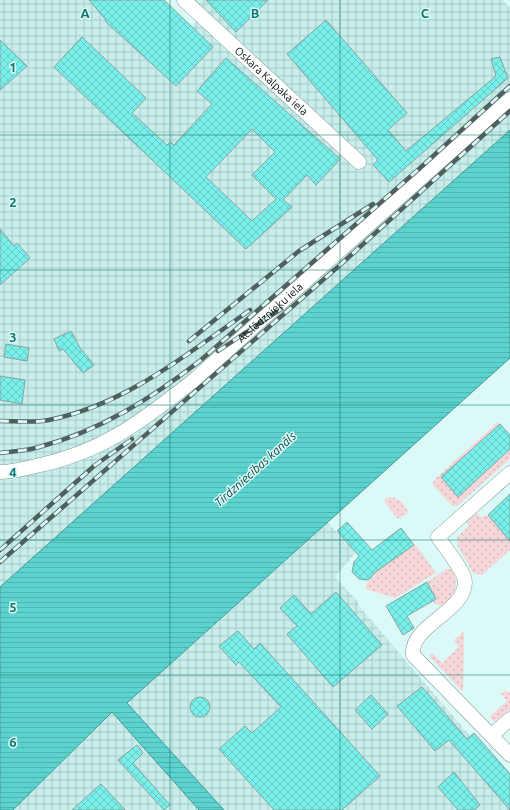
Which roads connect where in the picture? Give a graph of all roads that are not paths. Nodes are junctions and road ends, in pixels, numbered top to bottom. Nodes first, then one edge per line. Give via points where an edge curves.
1 (184, 0) edge
2 (510, 99) edge
3 (359, 162) dead end
4 (0, 472) edge
5 (510, 473) edge
6 (510, 719) edge
7 (492, 735) junction
8 (510, 755) edge

1 - 3 street, Oskara Kalpaka iela
2 - 4 street, Atslēdznieku iela via 193,381 152,413 115,438 85,452 56,462
5 - 7 street via 438,537 462,573 465,582 459,599 418,636 412,647 413,655
6 - 7 street
7 - 8 street

